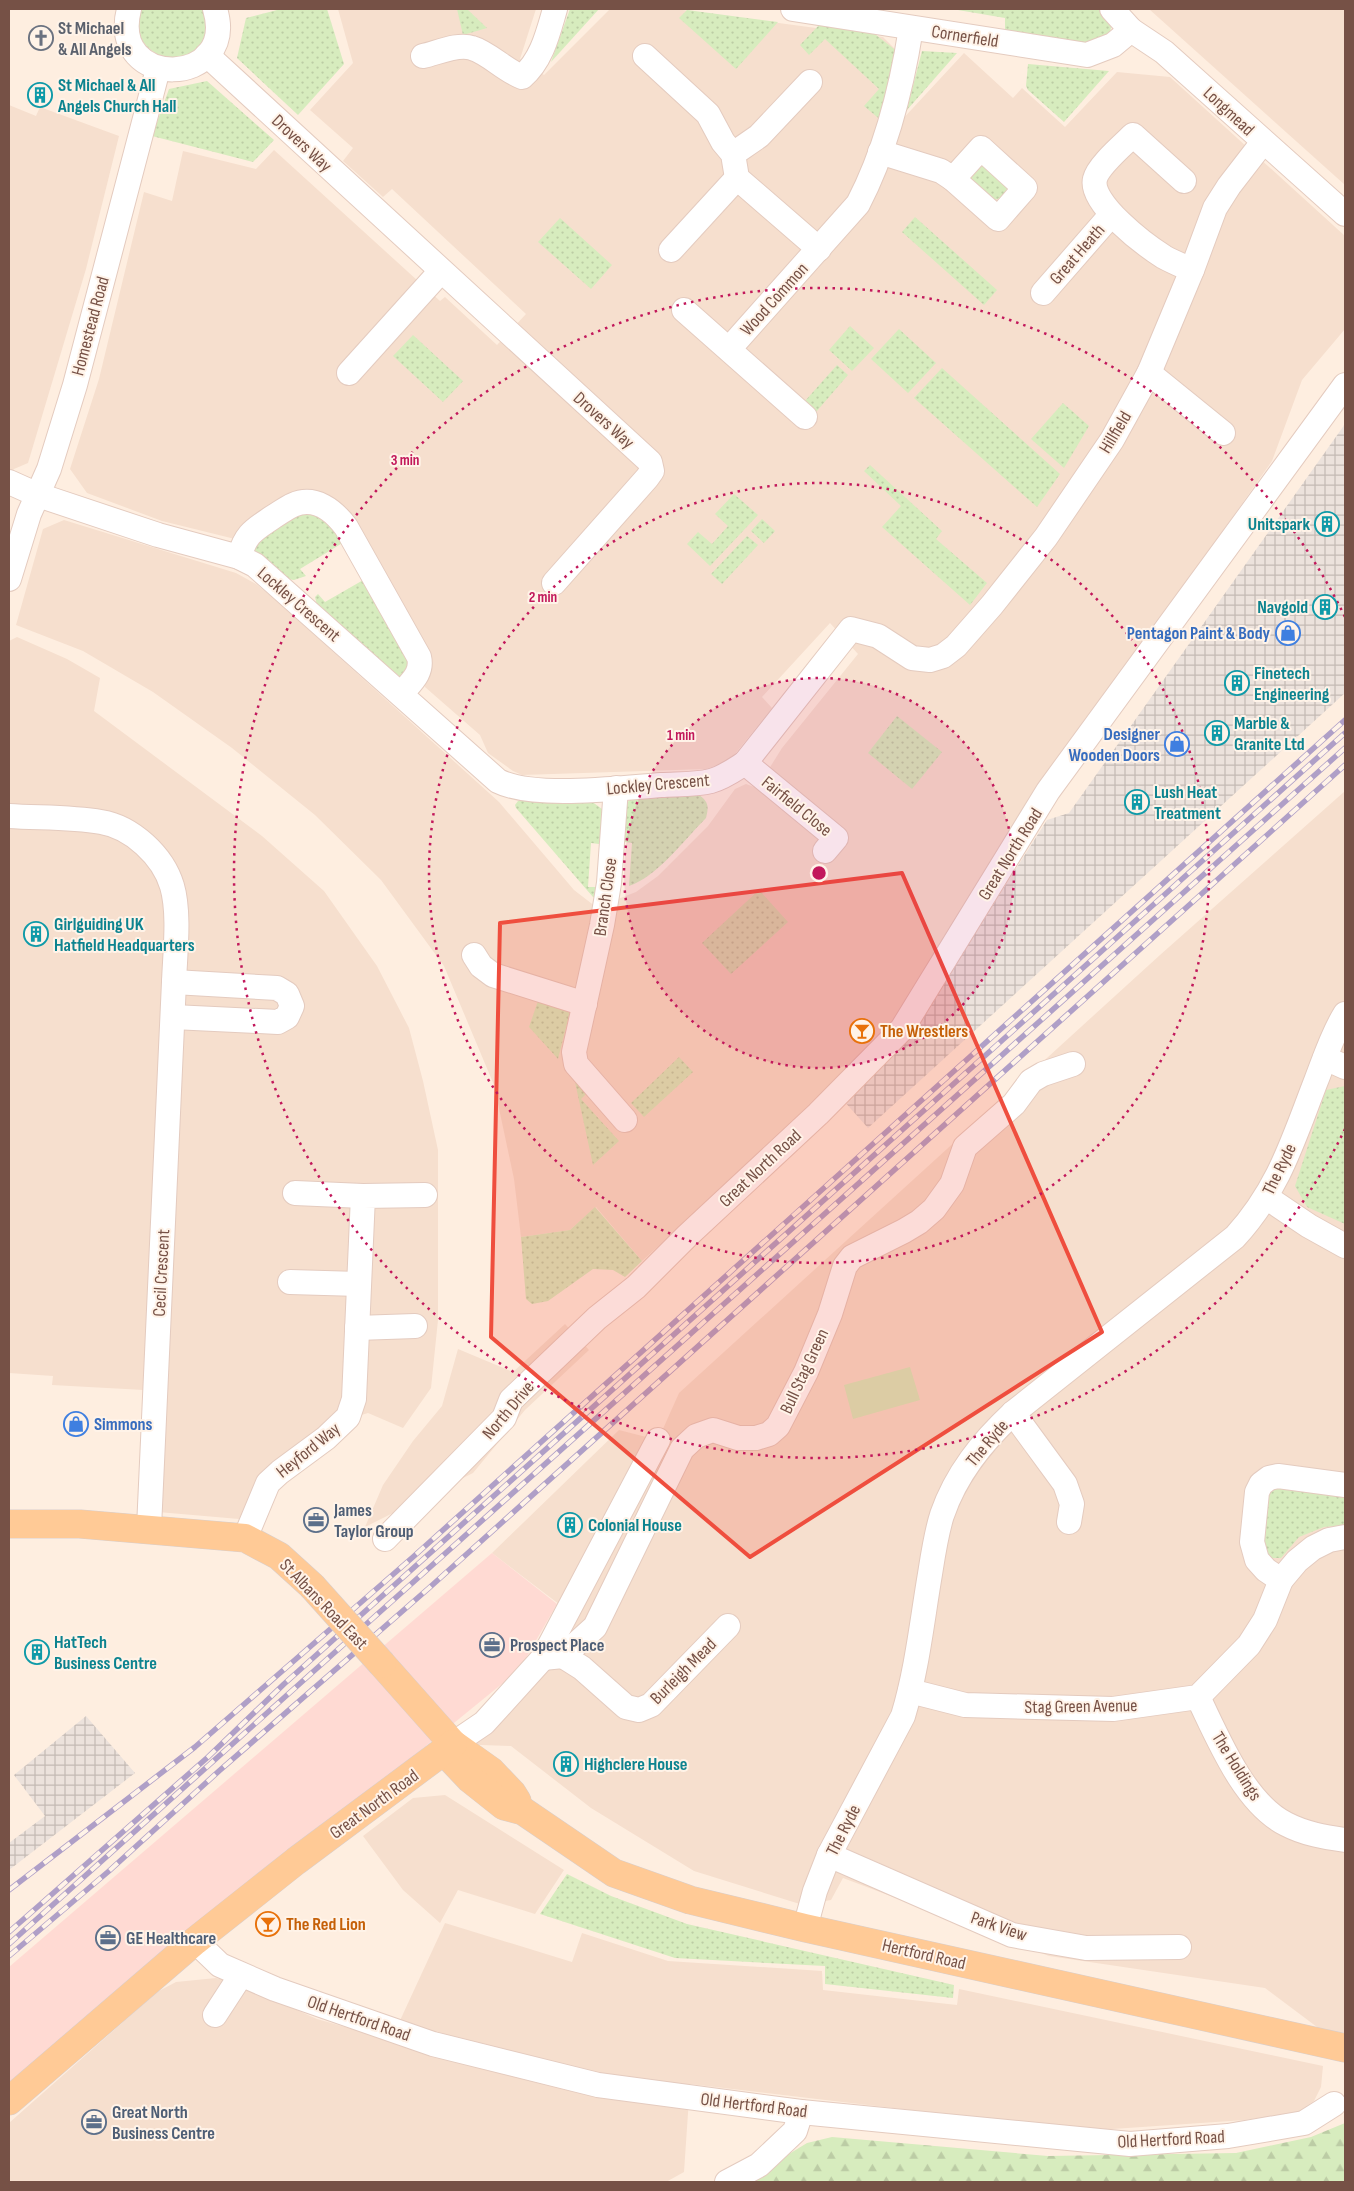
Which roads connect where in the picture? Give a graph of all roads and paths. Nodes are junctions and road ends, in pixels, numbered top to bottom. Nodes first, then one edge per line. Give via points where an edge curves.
1 (128, 9) edge
2 (218, 9) edge
3 (555, 9) edge
4 (793, 9) edge
5 (1112, 9) edge
6 (911, 28) junction
7 (1131, 30) junction
8 (207, 55) junction
9 (423, 56) dead end
10 (645, 56) dead end
11 (158, 69) junction
12 (810, 82) dead end
13 (1263, 142) junction
14 (880, 152) junction
15 (733, 154) junction
16 (737, 178) junction
17 (953, 179) dead end
18 (1184, 181) dead end
19 (1345, 214) edge
20 (1111, 215) junction
21 (820, 249) junction
22 (672, 250) dead end
23 (1192, 270) junction
24 (441, 271) junction
25 (1043, 293) dead end
26 (684, 310) dead end
27 (730, 348) junction
28 (1149, 372) junction
29 (349, 373) dead end
30 (1345, 385) edge
31 (805, 416) dead end
32 (1223, 433) dead end
33 (9, 482) edge
34 (38, 495) junction
35 (239, 557) junction
36 (9, 579) edge
37 (554, 583) dead end
38 (878, 636) joint
39 (401, 694) junction
40 (745, 763) junction
41 (616, 788) junction
42 (9, 816) edge
43 (826, 851) dead end
44 (474, 955) dead end
45 (174, 982) junction
46 (585, 1004) junction
47 (1345, 1014) edge
48 (173, 1017) junction
49 (1335, 1062) edge
50 (1073, 1064) dead end
51 (625, 1120) dead end
52 (295, 1193) dead end
53 (425, 1195) dead end
54 (363, 1196) junction
55 (1266, 1197) junction
56 (1345, 1246) edge
57 (290, 1282) dead end
58 (359, 1284) junction
59 (636, 1287) joint
60 (415, 1326) dead end
61 (358, 1328) junction
62 (1013, 1413) junction
63 (658, 1440) dead end
64 (1345, 1485) edge
65 (1069, 1522) dead end
66 (9, 1524) edge
67 (149, 1528) junction
68 (1345, 1537) edge
69 (245, 1538) junction
70 (385, 1538) dead end
71 (1281, 1580) junction
72 (728, 1626) dead end
73 (553, 1657) junction
74 (910, 1691) junction
75 (1198, 1697) junction
76 (453, 1744) junction
77 (1345, 1840) edge
78 (829, 1855) junction
79 (805, 1928) junction
80 (195, 1941) junction
81 (1179, 1947) dead end
82 (241, 1975) junction
83 (215, 2015) dead end
84 (1345, 2048) edge
85 (9, 2101) edge
86 (1334, 2104) dead end
87 (801, 2112) junction
88 (727, 2182) edge

1 - 11 street via 126,24 132,45 145,62
2 - 8 street via 215,42
3 - 9 street via 545,42 532,68 522,77 472,48 462,46
4 - 6 street, Cornerfield
5 - 7 street, Longmead
6 - 7 street, Cornerfield via 1087,54 1113,45
6 - 14 street, Wood Common
7 - 13 street, Longmead via 1164,52
8 - 11 street via 185,69
8 - 24 street, Drovers Way
10 - 15 street via 708,114
11 - 34 street, Homestead Road via 75,384
12 - 15 street via 759,136
13 - 19 street, Longmead
13 - 23 street, Hillfield via 1215,208
14 - 17 street via 941,171
14 - 21 street, Wood Common via 858,204
15 - 16 street
16 - 21 street, Wood Common
16 - 22 street
18 - 20 street, Great Heath via 1132,135 1095,178 1097,196
20 - 23 street, Great Heath via 1164,257
20 - 25 street, Great Heath
21 - 27 street, Wood Common
23 - 28 street, Hillfield
24 - 29 street
24 - 37 street, Drovers Way via 650,462 652,470 647,478
26 - 27 street, Wood Common
27 - 31 street, Wood Common
28 - 32 street
28 - 38 street, Hillfield via 1112,440 1046,537 956,646 943,656 930,660 912,658
30 - 59 street, Great North Road via 1048,791 902,1029 818,1114
33 - 34 street, Lockley Crescent
34 - 35 street, Lockley Crescent via 158,535
34 - 36 street, Homestead Road
35 - 39 street, Lockley Crescent via 263,571
35 - 39 street, Lockley Crescent via 244,541 254,530 294,504 309,502 322,505 336,514 419,657 418,674
38 - 40 street, Lockley Crescent via 851,629
39 - 41 street, Lockley Crescent via 498,781 510,787 541,791
40 - 41 street, Lockley Crescent via 711,781
40 - 43 street, Fairfield Close via 836,838
41 - 46 street, Branch Close via 609,883
42 - 45 street, Cecil Crescent via 102,822 130,834 158,859 172,886
44 - 46 street via 481,966 493,975
45 - 48 street, Cecil Crescent
45 - 48 street via 277,988 287,994 292,1006 287,1017 278,1022
46 - 51 street, Branch Close via 574,1052 576,1064
47 - 49 street, The Ryde
48 - 67 street, Cecil Crescent
49 - 55 street, The Ryde
50 - 73 street, Bull Stag Green via 1043,1074 1031,1082 1014,1104 965,1147 952,1184 934,1209 904,1231 852,1257 845,1266 806,1372 778,1426 769,1434 756,1438 738,1438 712,1430 696,1436 682,1449 595,1627
52 - 54 street
53 - 54 street
54 - 58 street, Heyford Way
55 - 56 street
55 - 62 street, The Ryde via 1235,1237
57 - 58 street
58 - 61 street, Heyford Way
59 - 70 street, North Drive via 597,1318 511,1400 504,1418
60 - 61 street
61 - 69 street, Heyford Way via 354,1400 348,1417 268,1483
62 - 65 street via 1065,1484 1072,1504
62 - 74 street, The Ryde via 987,1438 967,1464 942,1515
63 - 73 street, Great North Road
64 - 71 street via 1278,1476 1261,1484 1257,1492 1252,1542 1257,1560
66 - 67 main road, St Albans Road East
67 - 69 main road, St Albans Road East
68 - 71 street via 1312,1548
69 - 76 main road, St Albans Road East, bridge via 279,1556 312,1586
71 - 75 street via 1265,1620 1249,1645
72 - 73 street, Burleigh Mead via 651,1705 639,1710 626,1707 582,1668
73 - 76 street, Great North Road via 484,1723
74 - 75 street, Stag Green Avenue via 965,1705 1113,1709
74 - 78 street, The Ryde via 903,1716
75 - 77 street, The Holdings via 1245,1784 1262,1806 1286,1824 1314,1835
76 - 79 main road, Hertford Road via 453,1761 470,1779 504,1806 523,1811 614,1873 690,1900
76 - 80 main road, Great North Road via 296,1860
78 - 79 street, The Ryde
78 - 81 street, Park View via 1012,1935 1086,1948
79 - 84 main road, Hertford Road
80 - 82 street, Old Hertford Road via 220,1965
80 - 85 main road, Great North Road
82 - 83 street
82 - 87 street, Old Hertford Road via 275,1990 433,2044 484,2058 598,2085
86 - 87 street, Old Hertford Road via 1304,2123 1228,2136 1130,2144
87 - 88 street via 795,2131 758,2165

